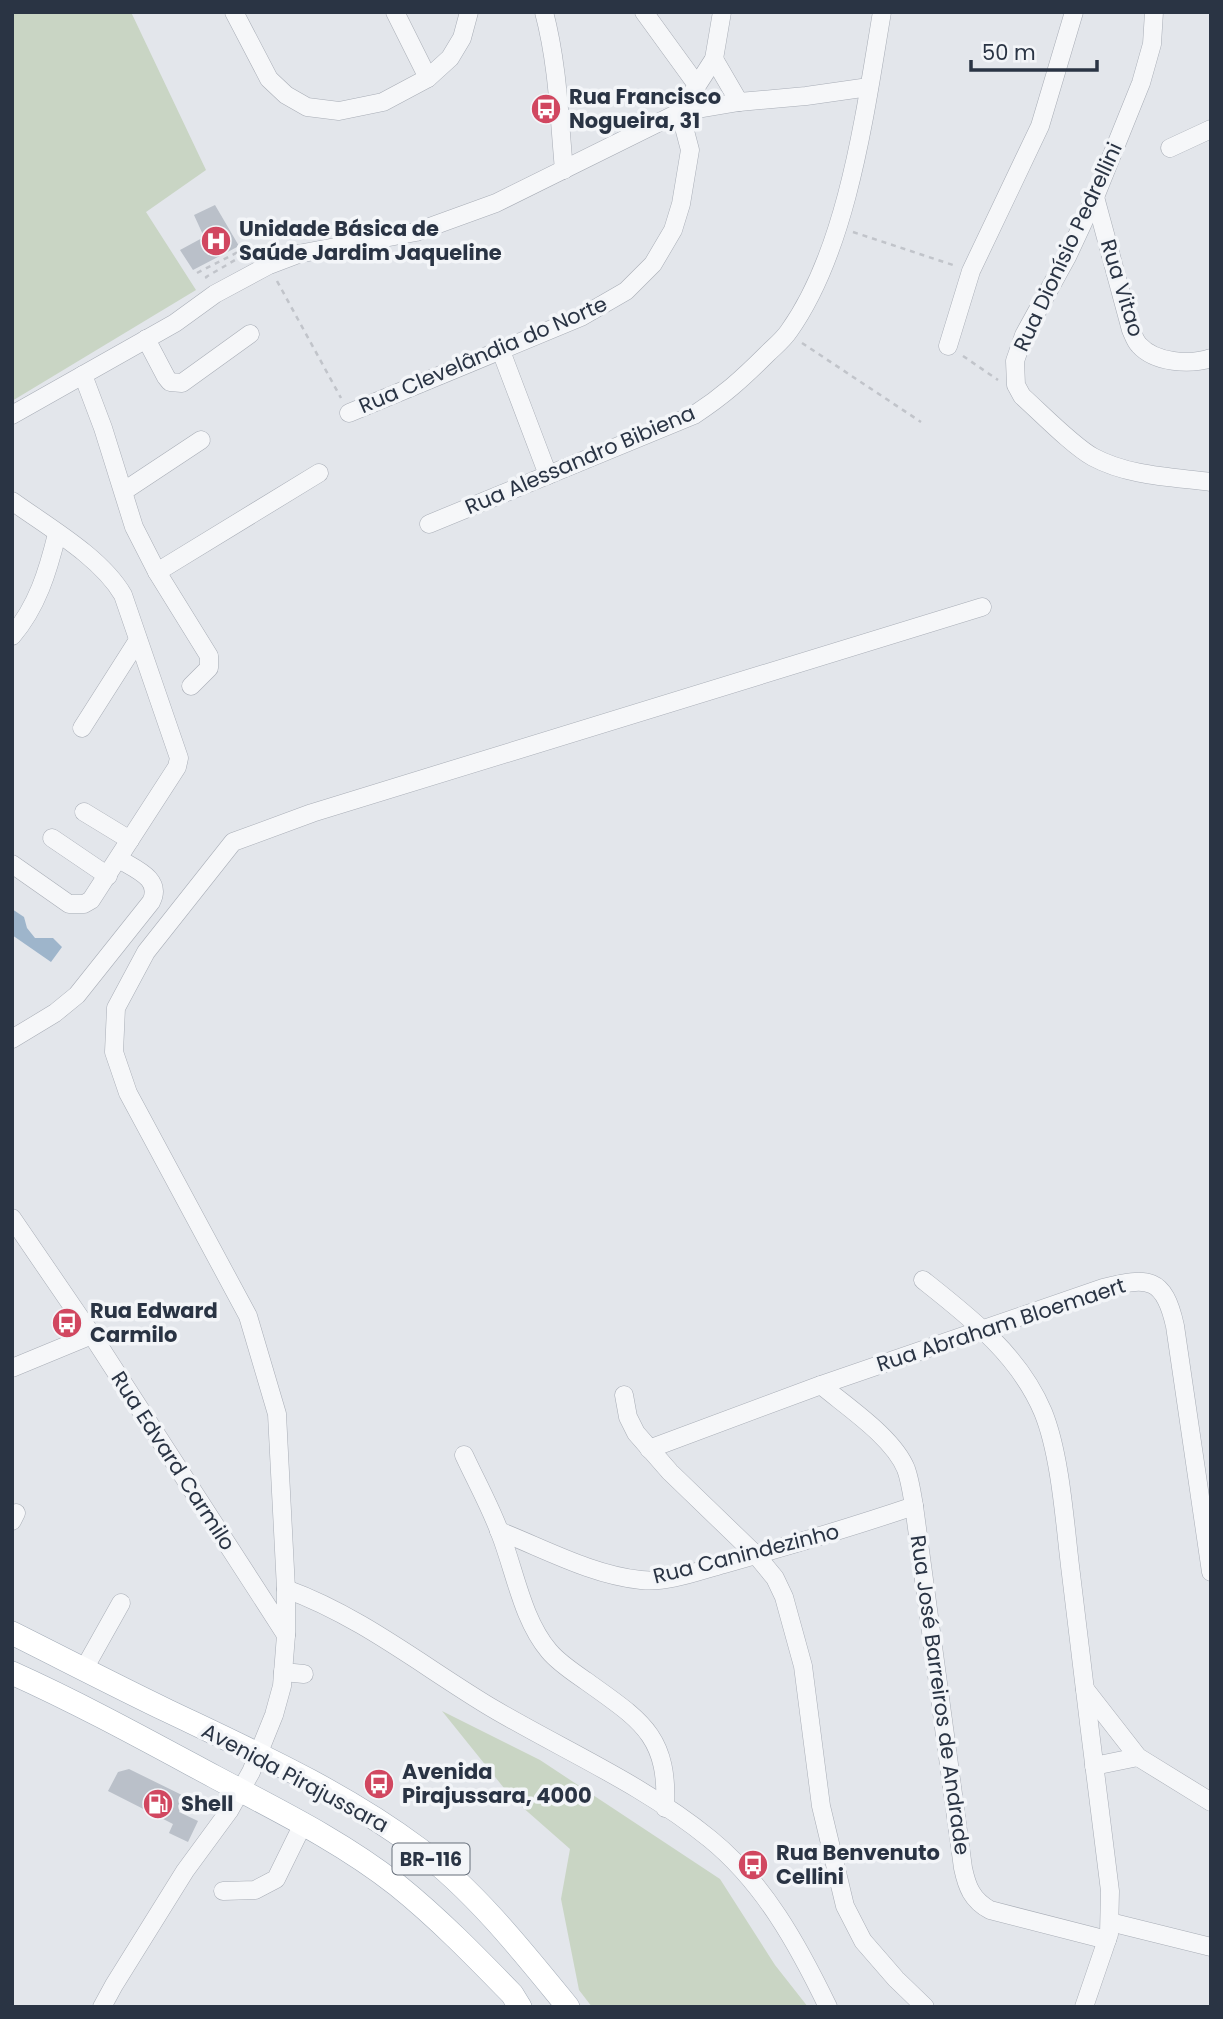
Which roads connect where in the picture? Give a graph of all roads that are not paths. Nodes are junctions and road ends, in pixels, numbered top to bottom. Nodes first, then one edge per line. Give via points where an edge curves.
1 (234, 12) edge
2 (395, 12) edge
3 (469, 12) edge
4 (544, 12) edge
5 (644, 12) edge
6 (722, 12) edge
7 (883, 12) edge
8 (1074, 12) edge
9 (1154, 12) edge
10 (714, 60) junction
11 (428, 78) junction
12 (697, 85) junction
13 (869, 87) junction
14 (739, 102) junction
15 (680, 112) junction
16 (1211, 129) edge
17 (1170, 148) dead end
18 (564, 170) junction
19 (1096, 197) junction
20 (250, 334) dead end
21 (146, 339) junction
22 (948, 346) road end
23 (500, 351) junction
24 (1211, 358) edge
25 (83, 375) junction
26 (349, 413) road end
27 (12, 415) edge
28 (201, 440) dead end
29 (319, 473) dead end
30 (548, 475) junction
31 (1211, 481) edge
32 (124, 491) junction
33 (12, 501) edge
34 (429, 524) dead end
35 (57, 534) junction
36 (157, 572) junction
37 (982, 607) dead end
38 (12, 636) edge
39 (138, 639) junction
40 (191, 686) dead end
41 (82, 728) dead end
42 (85, 812) dead end
43 (52, 838) dead end
44 (130, 839) junction
45 (119, 859) junction
46 (12, 864) edge
47 (108, 876) junction
48 (12, 1039) edge
49 (12, 1218) edge
50 (923, 1280) dead end
51 (984, 1328) junction
52 (92, 1335) junction
53 (12, 1368) edge
54 (821, 1385) junction
55 (624, 1395) dead end
56 (649, 1449) junction
57 (464, 1455) dead end
58 (914, 1506) junction
59 (499, 1531) junction
60 (756, 1555) junction
61 (1211, 1572) edge
62 (286, 1589) junction
63 (121, 1602) dead end
64 (12, 1633) edge
65 (286, 1635) junction
66 (84, 1669) junction
67 (284, 1672) junction
68 (12, 1673) edge
69 (304, 1674) dead end
70 (1083, 1687) junction
71 (259, 1756) junction
72 (1138, 1757) junction
73 (1094, 1766) junction
74 (240, 1791) junction
75 (1211, 1802) edge
76 (665, 1808) junction
77 (303, 1824) junction
78 (223, 1891) dead end
79 (1109, 1931) junction
80 (1211, 1947) edge
81 (102, 2007) edge
82 (520, 2007) edge
83 (568, 2007) edge
84 (828, 2007) edge
85 (925, 2007) edge
86 (1084, 2007) edge

1 - 11 street via 269,79 307,107 339,111 383,102
2 - 11 street
3 - 11 street via 450,58
4 - 18 street via 559,83
5 - 12 street
6 - 10 street
7 - 13 street, Rua Alessandro Bibiena
8 - 22 street via 1041,126 971,271
9 - 19 street, Rua Dionísio Pedrellini via 1152,44 1141,83
10 - 12 street
10 - 14 street
12 - 15 street
13 - 14 street
13 - 30 street, Rua Alessandro Bibiena via 837,226 821,271 787,333 724,396 694,415
14 - 15 street
15 - 18 street
15 - 23 street, Rua Clevelândia do Norte via 690,150 681,204 673,230 653,264 615,298
16 - 17 street
18 - 21 street via 496,203 416,232 298,254 269,265
19 - 24 street, Rua Vitao via 1139,345 1153,355 1178,362
19 - 31 street, Rua Dionísio Pedrellini via 1024,335 1014,373 1022,396 1090,456 1112,466
20 - 21 street via 187,382 176,384 166,377
21 - 25 street
23 - 26 street, Rua Clevelândia do Norte
23 - 30 street
25 - 27 street
25 - 32 street
28 - 32 street
29 - 36 street
30 - 34 street, Rua Alessandro Bibiena
32 - 36 street via 134,527
33 - 35 street
35 - 38 street via 46,579
35 - 39 street via 117,585
36 - 40 street via 209,656 209,668
37 - 62 street via 312,813 233,842 146,952 116,1009 114,1052 128,1093 248,1316 277,1414
39 - 41 street
39 - 44 street via 179,763
42 - 44 street
43 - 47 street
44 - 45 street
45 - 47 street
45 - 48 street via 151,880 155,891 151,902 77,995
46 - 47 street via 69,905 90,900
49 - 52 street, Rua Edvard Carmilo
50 - 51 street
51 - 54 street, Rua Abraham Bloemaert
51 - 61 street, Rua Abraham Bloemaert via 1132,1281 1145,1281 1161,1291 1168,1299 1175,1326
51 - 70 street via 1028,1385 1053,1445
52 - 53 street
52 - 65 street, Rua Edvard Carmilo
54 - 56 street, Rua Abraham Bloemaert
54 - 58 street, Rua José Barreiros de Andrade via 895,1451 905,1468
55 - 56 street via 628,1417
56 - 60 street
57 - 59 street
58 - 60 street, Rua Canindezinho
58 - 79 street, Rua José Barreiros de Andrade via 967,1886 979,1904 990,1910
59 - 60 street, Rua Canindezinho via 579,1564 643,1581
59 - 76 street via 534,1629 549,1651 629,1713 660,1751
60 - 85 street via 775,1578 794,1629 821,1806 845,1906 863,1941
62 - 65 street
62 - 76 street via 327,1606
63 - 66 street
64 - 66 main road, Avenida Pirajussara / BR-116
65 - 67 street
66 - 71 main road, Avenida Pirajussara / BR-116
67 - 69 street
67 - 71 street
68 - 74 main road, Avenida Pirajussara / BR-116
70 - 72 street
70 - 73 street
71 - 74 street
71 - 83 main road, Avenida Pirajussara / BR-116 via 372,1815 421,1850 510,1936
72 - 73 street
72 - 75 street
73 - 79 street via 1110,1891
74 - 77 main road, Avenida Pirajussara / BR-116
74 - 81 street
76 - 84 street via 710,1839 741,1870 778,1916
77 - 78 street via 276,1879 255,1890
77 - 82 main road, Avenida Pirajussara / BR-116 via 395,1884 439,1920
79 - 80 street, Rua José Barreiros de Andrade
79 - 86 street

